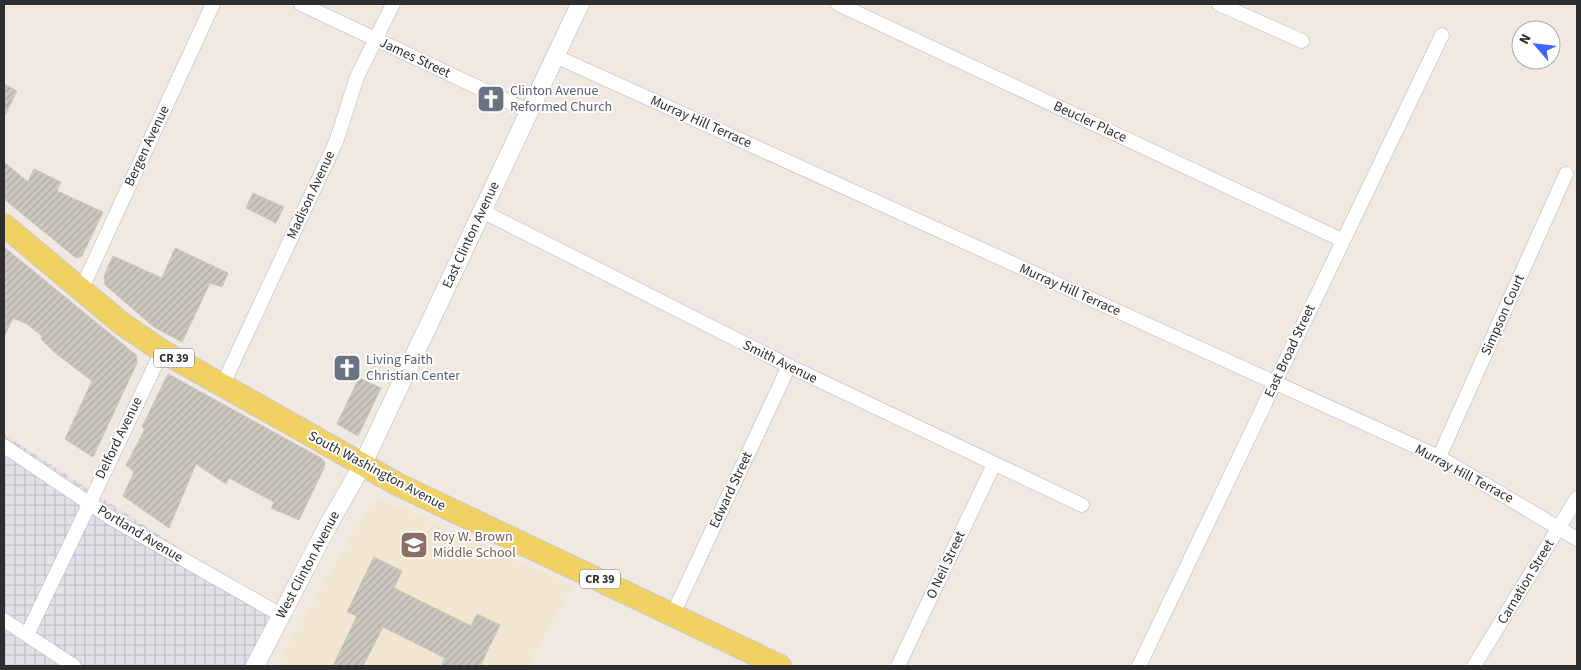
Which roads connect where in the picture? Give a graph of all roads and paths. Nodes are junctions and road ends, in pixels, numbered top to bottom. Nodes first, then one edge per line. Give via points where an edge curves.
1 (213, 4) edge
2 (301, 4) edge
3 (393, 4) edge
4 (580, 4) edge
5 (838, 4) edge
6 (1219, 4) edge
7 (1442, 35) dead end
8 (376, 40) junction
9 (1302, 41) dead end
10 (555, 56) junction
11 (530, 112) junction
12 (1566, 174) dead end
13 (482, 211) junction
14 (4, 225) edge
15 (1342, 240) junction
16 (82, 288) junction
17 (162, 350) junction
18 (788, 366) junction
19 (1275, 383) junction
20 (223, 384) junction
21 (4, 446) edge
22 (1439, 457) junction
23 (994, 464) junction
24 (362, 466) junction
25 (1577, 498) edge
26 (88, 503) junction
27 (1082, 505) dead end
28 (1559, 528) junction
29 (1577, 539) edge
30 (672, 614) junction
31 (280, 615) junction
32 (4, 620) edge
33 (27, 636) junction
34 (74, 666) edge
35 (255, 666) edge
36 (780, 666) edge
37 (898, 666) edge
38 (1139, 666) edge
39 (1474, 666) edge

1 - 16 street, Bergen Avenue
2 - 8 street, James Street
3 - 8 street, Madison Avenue
4 - 10 street, East Clinton Avenue
5 - 15 street, Beucler Place
6 - 9 street
7 - 15 street, East Broad Street
8 - 11 street, James Street
8 - 20 street, Madison Avenue via 357,77 336,142
10 - 11 street, East Clinton Avenue
10 - 19 street, Murray Hill Terrace
11 - 13 street, East Clinton Avenue
12 - 22 street, Simpson Court
13 - 18 street, Smith Avenue
13 - 24 street, East Clinton Avenue
14 - 16 main road, South Washington Avenue / CR 39
15 - 19 street, East Broad Street
16 - 17 main road, South Washington Avenue / CR 39 via 121,324
17 - 20 main road, South Washington Avenue / CR 39
17 - 26 street, Delford Avenue
18 - 23 street, Smith Avenue
18 - 30 street, Edward Street
19 - 22 street, Murray Hill Terrace
19 - 38 street, East Broad Street
20 - 24 main road, South Washington Avenue / CR 39
21 - 26 street, Portland Avenue
22 - 28 street, Murray Hill Terrace
23 - 27 street, Smith Avenue
23 - 37 street, O Neil Street
24 - 30 main road, South Washington Avenue / CR 39
24 - 31 street, West Clinton Avenue
25 - 28 street, Carnation Street
26 - 31 street, Portland Avenue
26 - 33 street, Delford Avenue
28 - 29 street, Murray Hill Terrace
28 - 39 street, Carnation Street
30 - 36 main road, South Washington Avenue / CR 39
31 - 35 street, West Clinton Avenue
32 - 33 street
33 - 34 street

